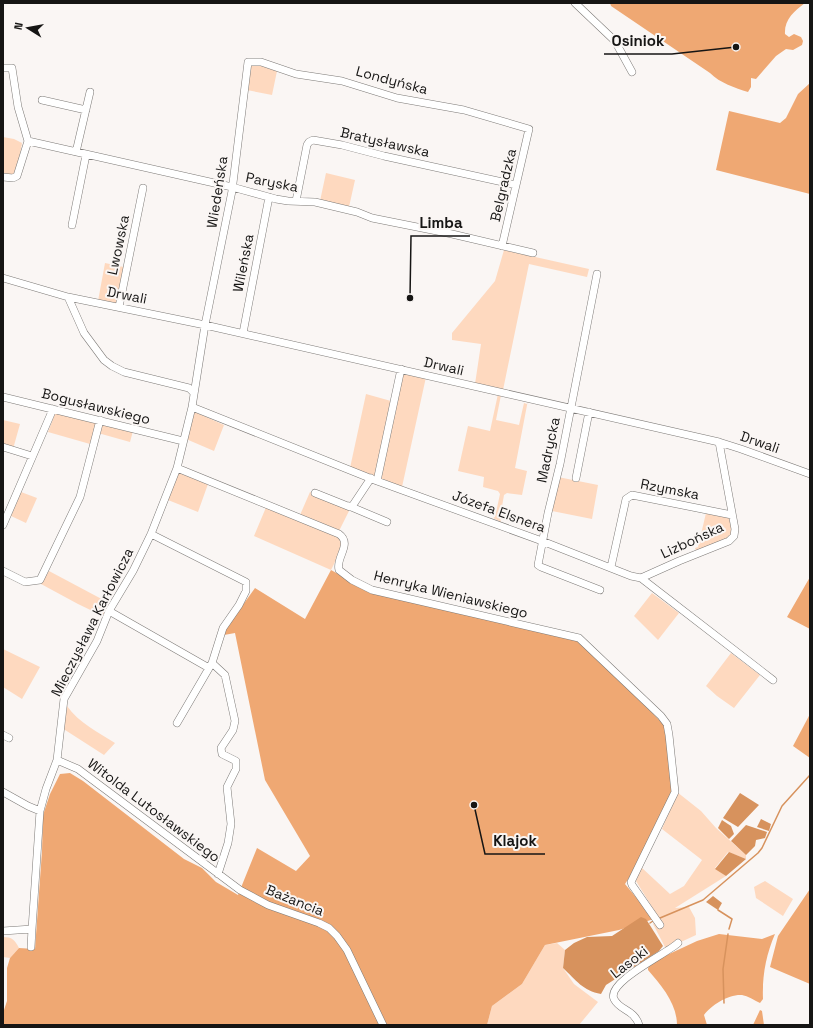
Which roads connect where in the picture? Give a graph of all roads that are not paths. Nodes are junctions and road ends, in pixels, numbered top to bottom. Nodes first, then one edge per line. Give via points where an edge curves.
1 (575, 3) edge
2 (248, 62) joint
3 (3, 68) edge
4 (632, 72) dead end
5 (90, 92) dead end
6 (42, 100) dead end
7 (86, 110) junction
8 (529, 129) joint
9 (28, 141) junction
10 (76, 152) junction
11 (86, 155) junction
12 (3, 177) edge
13 (516, 185) junction
14 (143, 188) dead end
15 (232, 188) junction
16 (269, 197) junction
17 (296, 201) junction
18 (72, 225) dead end
19 (502, 246) junction
20 (533, 253) dead end
21 (597, 274) dead end
22 (3, 278) edge
23 (68, 297) junction
24 (119, 307) junction
25 (205, 325) junction
26 (243, 333) junction
27 (401, 369) junction
28 (194, 393) junction
29 (3, 397) edge
30 (192, 407) junction
31 (571, 408) junction
32 (53, 409) junction
33 (589, 412) junction
34 (100, 420) junction
35 (183, 441) junction
36 (719, 442) junction
37 (3, 447) edge
38 (32, 456) junction
39 (178, 468) junction
40 (810, 474) edge
41 (576, 478) dead end
42 (374, 480) junction
43 (315, 493) dead end
44 (349, 506) junction
45 (732, 515) junction
46 (387, 522) dead end
47 (3, 525) edge
48 (151, 534) junction
49 (542, 541) junction
50 (611, 567) junction
51 (3, 571) edge
52 (641, 578) junction
53 (600, 590) dead end
54 (109, 611) junction
55 (210, 665) junction
56 (773, 680) dead end
57 (177, 723) dead end
58 (57, 760) junction
59 (3, 792) edge
60 (40, 810) junction
61 (218, 874) junction
62 (660, 925) dead end
63 (32, 929) junction
64 (3, 931) edge
65 (678, 943) dead end
66 (31, 947) dead end
67 (383, 1025) edge
68 (639, 1025) edge

1 - 4 street via 615,41
2 - 8 street, Londyńska via 261,62 296,74 342,81 397,98 464,110
2 - 15 street, Wiedeńska
3 - 9 street via 12,68 18,107
5 - 7 street
6 - 7 street
7 - 10 street
8 - 13 street, Belgradzka
9 - 10 street, Paryska
9 - 12 street via 17,176
10 - 11 street, Paryska
11 - 15 street, Paryska
11 - 18 street
13 - 17 street, Bratysławska via 313,140 307,145
13 - 19 street, Belgradzka
14 - 24 street, Lwowska
15 - 16 street, Paryska
15 - 25 street, Wiedeńska
16 - 17 street, Paryska
16 - 26 street, Wileńska
17 - 19 street, Paryska via 314,202 372,218
19 - 20 street, Paryska
21 - 31 street, Madrycka
22 - 23 street
23 - 24 street, Drwali
23 - 28 street via 84,333 104,360 124,372 189,388
24 - 25 street, Drwali
25 - 26 street, Drwali
25 - 28 street, Wiedeńska
26 - 27 street, Drwali
27 - 31 street, Drwali
27 - 42 street
28 - 30 street
29 - 32 street, Bogusławskiego
30 - 35 street
30 - 42 street, Józefa Elsnera
31 - 33 street, Drwali
31 - 49 street, Madrycka
32 - 34 street, Bogusławskiego
32 - 38 street
33 - 36 street, Drwali
33 - 41 street
34 - 35 street, Bogusławskiego
34 - 51 street via 80,496 40,580 25,582
35 - 39 street
36 - 40 street, Drwali
36 - 45 street, Lizbońska
37 - 38 street
38 - 47 street
39 - 48 street, Mieczysława Karłowicza
39 - 62 street, Henryka Wieniawskiego via 343,536 345,545 338,564 339,570 372,590 579,638 596,653 662,716 667,724 675,792 631,882
42 - 44 street via 354,505
42 - 49 street, Józefa Elsnera
43 - 44 street
44 - 46 street
45 - 50 street, Rzymska via 632,495 626,499
45 - 52 street, Lizbońska via 735,532 731,540
48 - 54 street, Mieczysława Karłowicza
48 - 55 street via 246,582 246,591 223,628
49 - 50 street, Józefa Elsnera
49 - 53 street, Madrycka via 539,566
50 - 52 street, Józefa Elsnera
52 - 56 street, Józefa Elsnera
54 - 55 street
54 - 58 street, Mieczysława Karłowicza via 96,641 64,699
55 - 57 street
55 - 61 street, Witolda Lutosławskiego via 225,675 235,721 234,730 222,748 222,754 236,761 236,769 227,787 232,824
58 - 60 street, Mieczysława Karłowicza
58 - 61 street, Witolda Lutosławskiego via 84,773
59 - 60 street
60 - 63 street, Mieczysława Karłowicza
61 - 67 street, Bażancia via 240,890 268,905 329,928 347,950
63 - 64 street
63 - 66 street, Mieczysława Karłowicza
65 - 68 street, Lasoki via 631,975 614,991 617,1003 634,1015

